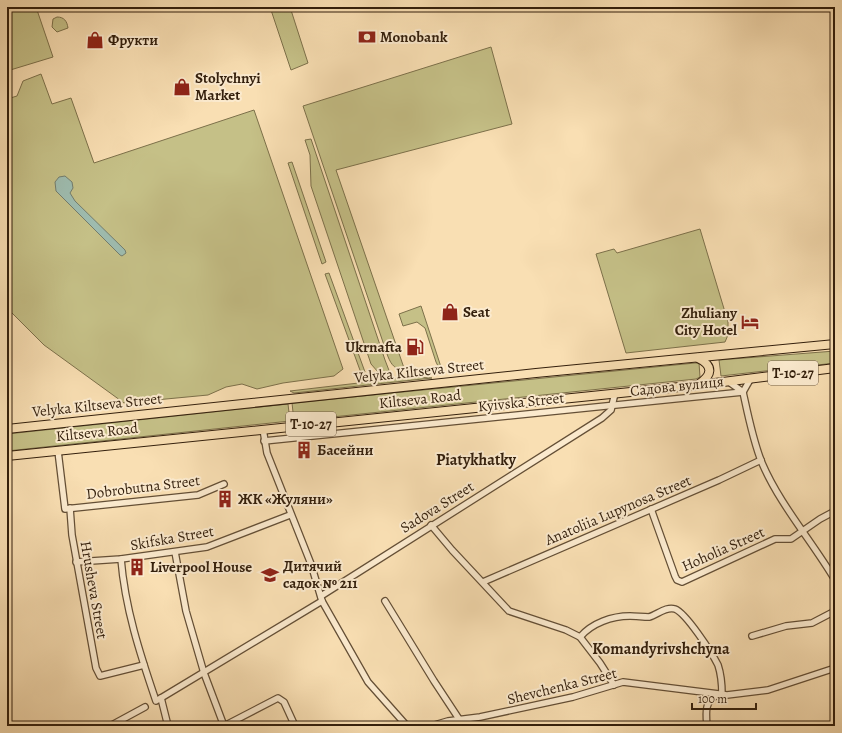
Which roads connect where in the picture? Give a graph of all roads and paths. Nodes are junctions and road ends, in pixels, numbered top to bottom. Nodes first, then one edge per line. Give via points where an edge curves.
1 (835, 344) edge
2 (698, 358) junction
3 (835, 368) edge
4 (751, 378) junction
5 (728, 381) junction
6 (699, 385) junction
7 (743, 392) junction
8 (615, 393) junction
9 (613, 405) junction
10 (7, 429) edge
11 (263, 429) junction
12 (264, 441) junction
13 (58, 450) junction
14 (7, 456) edge
15 (761, 460) junction
16 (224, 484) dead end
17 (67, 508) junction
18 (652, 509) junction
19 (835, 511) edge
20 (290, 515) junction
21 (431, 525) junction
22 (803, 531) junction
23 (175, 552) junction
24 (121, 559) junction
25 (76, 562) junction
26 (835, 580) edge
27 (483, 582) junction
28 (322, 599) junction
29 (385, 601) dead end
30 (835, 611) edge
31 (752, 636) dead end
32 (580, 637) junction
33 (144, 665) junction
34 (835, 668) edge
35 (204, 673) junction
36 (614, 685) junction
37 (721, 695) junction
38 (158, 699) junction
39 (145, 707) dead end
40 (459, 719) junction
41 (7, 722) edge
42 (117, 724) edge
43 (8, 726) edge
44 (110, 726) edge
45 (168, 726) edge
46 (224, 726) edge
47 (295, 726) edge
48 (407, 726) edge
49 (431, 726) edge
50 (707, 726) edge

1 - 2 highway, Velyka Kiltseva Street / Т-10-27
2 - 6 highway via 707,363 710,371
2 - 10 highway, Velyka Kiltseva Street / Т-10-27
3 - 4 highway, Kiltseva Road / Т-10-27
4 - 5 highway, Kiltseva Road / Т-10-27
4 - 7 street
5 - 6 highway, Kiltseva Road / Т-10-27
5 - 7 street
6 - 8 highway, Kiltseva Road / Т-10-27
7 - 9 street, Садова вулиця
7 - 15 street
8 - 9 street
8 - 11 highway, Kiltseva Road / Т-10-27
9 - 12 street, Kyivska Street
9 - 21 street, Sadova Street via 602,418
11 - 12 street
11 - 13 highway, Kiltseva Road / Т-10-27
12 - 20 street
13 - 14 highway, Kiltseva Road / Т-10-27
13 - 17 street, Hrusheva Street
15 - 18 street, Anatoliia Lupynosa Street
15 - 22 street
16 - 17 street, Dobrobutna Street via 198,494
17 - 25 street, Hrusheva Street
18 - 22 street, Hoholia Street via 675,576 682,582 757,546 780,538 791,539
18 - 27 street, Anatoliia Lupynosa Street
19 - 22 street
20 - 23 street, Skifska Street via 207,548
20 - 28 street via 311,564
21 - 27 street
21 - 28 street, Sadova Street
22 - 26 street
23 - 24 street, Skifska Street
23 - 35 street via 186,610
24 - 25 street, Skifska Street
24 - 33 street via 128,608
25 - 33 street, Hrusheva Street via 96,668 100,676
27 - 32 street via 511,612
28 - 35 street, Sadova Street
28 - 48 street via 368,682
29 - 40 street
30 - 31 street via 812,623 786,626
32 - 36 street
32 - 37 street via 589,629 609,620 628,616 649,616 666,609 674,609 690,623 717,664
33 - 38 street
34 - 37 street, Shevchenka Street via 768,690
35 - 38 street, Sadova Street
35 - 46 street
36 - 37 street, Shevchenka Street via 628,682
36 - 40 street, Shevchenka Street via 573,697 480,717
37 - 50 street via 709,701
38 - 45 street
39 - 42 street
40 - 49 street, Shevchenka Street
41 - 43 main road
42 - 44 street
46 - 47 street via 278,698 284,702

